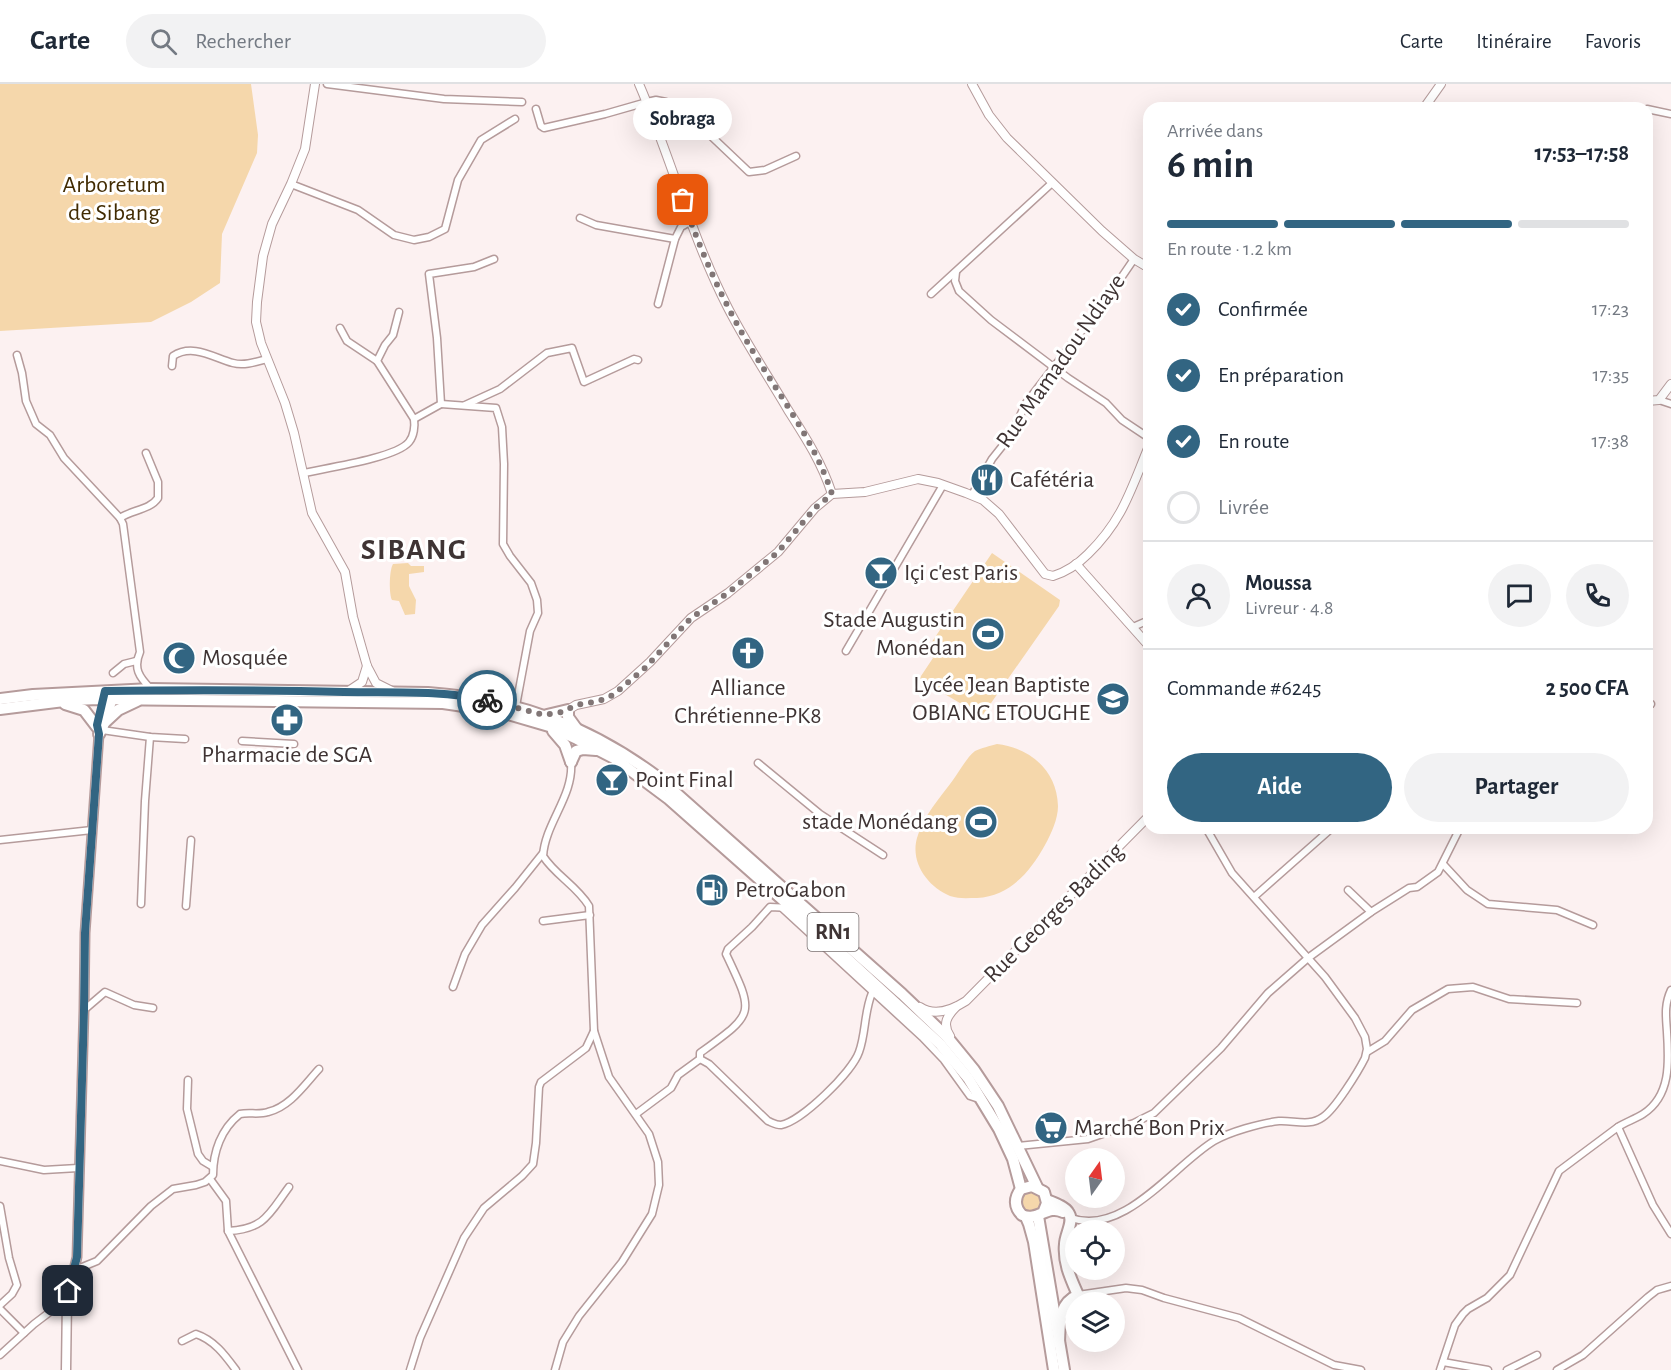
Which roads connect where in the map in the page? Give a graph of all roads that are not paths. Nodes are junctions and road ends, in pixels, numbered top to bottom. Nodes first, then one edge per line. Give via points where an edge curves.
1 (315, 84) edge
2 (327, 84) edge
3 (639, 84) edge
4 (972, 84) edge
5 (1441, 84) edge
6 (522, 102) dead end
7 (647, 102) junction
8 (1428, 102) edge
9 (536, 109) dead end
10 (1653, 110) edge
11 (1671, 114) edge
12 (515, 119) dead end
13 (796, 156) dead end
14 (1052, 183) junction
15 (291, 184) junction
16 (580, 218) dead end
17 (690, 222) junction
18 (675, 239) junction
19 (494, 259) dead end
20 (1134, 259) junction
21 (1143, 264) edge
22 (957, 272) junction
23 (931, 294) dead end
24 (658, 304) dead end
25 (399, 312) dead end
26 (340, 328) dead end
27 (17, 355) dead end
28 (267, 359) junction
29 (638, 360) dead end
30 (377, 361) junction
31 (172, 366) dead end
32 (1054, 367) junction
33 (1671, 384) edge
34 (1653, 400) edge
35 (1659, 400) junction
36 (441, 404) junction
37 (1671, 404) edge
38 (464, 405) junction
39 (414, 419) junction
40 (1143, 434) edge
41 (146, 453) dead end
42 (1143, 460) edge
43 (303, 473) junction
44 (943, 485) junction
45 (832, 494) junction
46 (972, 495) junction
47 (120, 518) junction
48 (1076, 564) junction
49 (1143, 623) edge
50 (1133, 627) junction
51 (1143, 639) edge
52 (846, 651) dead end
53 (136, 661) junction
54 (367, 666) junction
55 (113, 673) dead end
56 (151, 690) junction
57 (347, 692) junction
58 (393, 692) junction
59 (109, 695) junction
60 (0, 699) edge
61 (141, 700) junction
62 (44, 703) junction
63 (516, 706) junction
64 (0, 709) edge
65 (568, 710) junction
66 (544, 715) junction
67 (549, 726) junction
68 (101, 728) junction
69 (576, 728) junction
70 (150, 737) junction
71 (185, 740) dead end
72 (242, 741) dead end
73 (294, 744) dead end
74 (600, 750) junction
75 (571, 762) junction
76 (758, 762) dead end
77 (1143, 822) edge
78 (92, 830) junction
79 (1209, 834) edge
80 (1325, 834) edge
81 (1457, 834) edge
82 (0, 840) edge
83 (191, 840) dead end
84 (543, 852) junction
85 (883, 855) dead end
86 (1443, 864) junction
87 (1348, 890) dead end
88 (1254, 897) junction
89 (141, 904) dead end
90 (186, 906) dead end
91 (787, 908) junction
92 (1371, 912) junction
93 (591, 915) junction
94 (543, 921) dead end
95 (1593, 925) dead end
96 (830, 949) junction
97 (1308, 958) junction
98 (453, 987) dead end
99 (1671, 990) edge
100 (872, 993) junction
101 (902, 994) junction
102 (1577, 1003) dead end
103 (957, 1006) junction
104 (153, 1008) dead end
105 (84, 1010) junction
106 (594, 1030) junction
107 (1669, 1032) edge
108 (1367, 1052) junction
109 (964, 1057) junction
110 (700, 1059) junction
111 (319, 1069) dead end
112 (188, 1080) dead end
113 (980, 1096) junction
114 (636, 1114) junction
115 (1618, 1127) junction
116 (1018, 1146) junction
117 (0, 1161) edge
118 (213, 1167) junction
119 (78, 1168) junction
120 (210, 1179) junction
121 (289, 1187) dead end
122 (1037, 1187) junction
123 (1021, 1189) junction
124 (1047, 1200) junction
125 (0, 1206) edge
126 (1041, 1215) junction
127 (1026, 1217) junction
128 (1070, 1218) junction
129 (228, 1231) junction
130 (1671, 1234) edge
131 (75, 1270) junction
132 (1671, 1286) edge
133 (1077, 1292) edge
134 (1099, 1292) edge
135 (67, 1299) junction
136 (1065, 1306) edge
137 (0, 1307) edge
138 (24, 1333) junction
139 (182, 1341) dead end
140 (1059, 1342) junction
141 (0, 1355) edge
142 (1537, 1355) dead end
143 (1443, 1362) junction
144 (66, 1370) edge
145 (236, 1370) edge
146 (298, 1370) edge
147 (410, 1370) edge
148 (555, 1370) edge
149 (1054, 1370) edge
150 (1064, 1370) edge
151 (1361, 1370) edge
152 (1440, 1370) edge
153 (1488, 1370) edge
154 (1507, 1370) edge
155 (1557, 1370) edge

1 - 15 street via 307,141
2 - 6 street via 448,100
3 - 7 street
4 - 14 street via 1000,130
5 - 8 street
7 - 9 street via 544,128
7 - 13 street via 666,102 683,111 749,172 765,171
7 - 17 street
10 - 11 street
12 - 15 street via 481,140 458,180 445,229 429,237 414,240 394,235 358,210
14 - 20 street
14 - 22 street
15 - 28 street via 272,224 260,271 256,315
16 - 18 street via 596,225
17 - 18 street via 681,227
17 - 45 street via 728,307 814,450
18 - 24 street
19 - 36 street via 474,267 429,274
20 - 21 street
20 - 32 street, Rue Mamadou Ndiaye
22 - 23 street
22 - 32 street via 955,282 959,291
25 - 30 street via 393,335
26 - 30 street via 347,341
27 - 47 street via 26,401 36,424 50,435 64,458
28 - 31 street via 234,364 191,350 173,356
28 - 43 street via 285,403
29 - 38 street via 584,382 572,348 547,353 500,388
30 - 39 street
32 - 40 street
32 - 46 street, Rue Mamadou Ndiaye via 1022,409 1011,435
33 - 35 street
34 - 35 street
35 - 37 street
36 - 38 street
36 - 39 street
38 - 63 street via 496,408 502,427 504,464 503,544 531,583 537,600 538,613 530,631
39 - 43 street via 410,441 403,447 365,461
41 - 47 street via 158,482 158,498
42 - 48 street via 1118,518
43 - 54 street via 315,519 345,572
44 - 45 street via 918,479 865,492
44 - 46 street
44 - 52 street
45 - 65 street via 778,552 691,618 618,692
46 - 48 street via 999,514 1045,574 1058,575
47 - 53 street via 140,652
48 - 50 street
49 - 50 street
50 - 51 street
53 - 55 street
53 - 56 street via 140,678
54 - 57 street via 362,682
54 - 58 street via 376,683
56 - 57 highway, RN1
56 - 59 highway, RN1
57 - 58 highway, RN1
58 - 63 highway, RN1 via 472,697
59 - 60 highway, RN1
59 - 61 highway, RN1
59 - 62 highway, RN1
59 - 68 highway
61 - 67 highway, RN1 via 443,703 498,711
61 - 68 highway via 122,707
62 - 64 highway, RN1
62 - 68 highway via 80,708
63 - 66 highway, RN1
65 - 66 highway
65 - 69 highway
66 - 69 highway, RN1
67 - 74 highway, RN1
67 - 75 highway via 565,745
68 - 70 street
68 - 78 main road
69 - 101 highway, RN1 via 627,755 660,779
70 - 71 street
70 - 89 street
72 - 73 street
74 - 75 highway via 580,750
74 - 91 highway, RN1 via 656,789
75 - 84 street via 570,781
76 - 85 street via 820,814
77 - 103 street, Rue Georges Bading via 1013,955
78 - 82 street
78 - 105 main road
79 - 88 street via 1228,867
80 - 88 street
81 - 86 street
83 - 90 street
84 - 93 street via 545,859 584,899
84 - 98 street via 482,925 465,954
86 - 92 street via 1418,887 1409,888
86 - 95 street via 1467,890 1488,904 1557,910
87 - 92 street
88 - 97 street
91 - 96 highway, RN1
91 - 110 street via 770,907 728,949 726,954 747,1003 745,1014 737,1027 700,1053
92 - 97 street
93 - 94 street
93 - 106 street
96 - 100 street
96 - 113 highway, RN1 via 940,1044
97 - 108 street via 1359,1024
97 - 116 street via 1268,993 1221,1048 1154,1113 1088,1139
99 - 107 street via 1666,1005
100 - 110 street via 854,1062 822,1099 783,1125 768,1121
100 - 113 street via 933,1048 970,1096
101 - 103 street via 931,1013
101 - 109 highway, RN1
102 - 108 street via 1509,999 1473,987 1448,989 1412,1010 1385,1041
103 - 109 street via 945,1024
104 - 105 street via 134,1005 105,992
105 - 119 main road
106 - 114 street via 609,1077
106 - 147 street via 586,1048 538,1087 533,1164 484,1208 464,1238
107 - 115 street via 1668,1070 1662,1094 1644,1113
108 - 128 street via 1332,1108 1320,1119 1310,1123 1273,1122 1221,1138 1129,1208 1102,1218
109 - 116 highway, RN1 via 998,1106
110 - 114 street via 678,1075 671,1088
111 - 118 street via 277,1110 244,1113 235,1118 216,1149
112 - 118 street via 187,1109 198,1154
113 - 123 highway, RN1 via 1007,1145
114 - 148 street via 649,1134 658,1162 655,1206 622,1262 563,1342
115 - 130 street via 1653,1205
115 - 143 street via 1559,1171 1510,1275 1487,1298 1463,1314 1455,1325
116 - 122 highway, RN1
117 - 119 street via 44,1170
118 - 120 street
119 - 131 main road
120 - 129 street via 226,1201
120 - 131 street via 173,1189 97,1261
121 - 129 street via 261,1223
122 - 123 highway
122 - 124 highway, RN1
123 - 127 highway, RN1 via 1016,1205
124 - 126 highway
124 - 128 highway via 1065,1209
125 - 137 street via 17,1285
126 - 127 highway
126 - 128 highway via 1058,1209
126 - 140 highway
127 - 149 highway, RN1 via 1034,1242
128 - 133 highway via 1066,1259
129 - 146 street
131 - 135 main road
132 - 155 street via 1657,1290 1583,1355
134 - 151 street via 1142,1290 1239,1318 1334,1365
135 - 138 street
135 - 144 main road
136 - 140 highway
137 - 138 street
138 - 141 street
139 - 145 street via 196,1334 206,1338
140 - 150 highway
142 - 154 street
143 - 152 street
143 - 153 street

